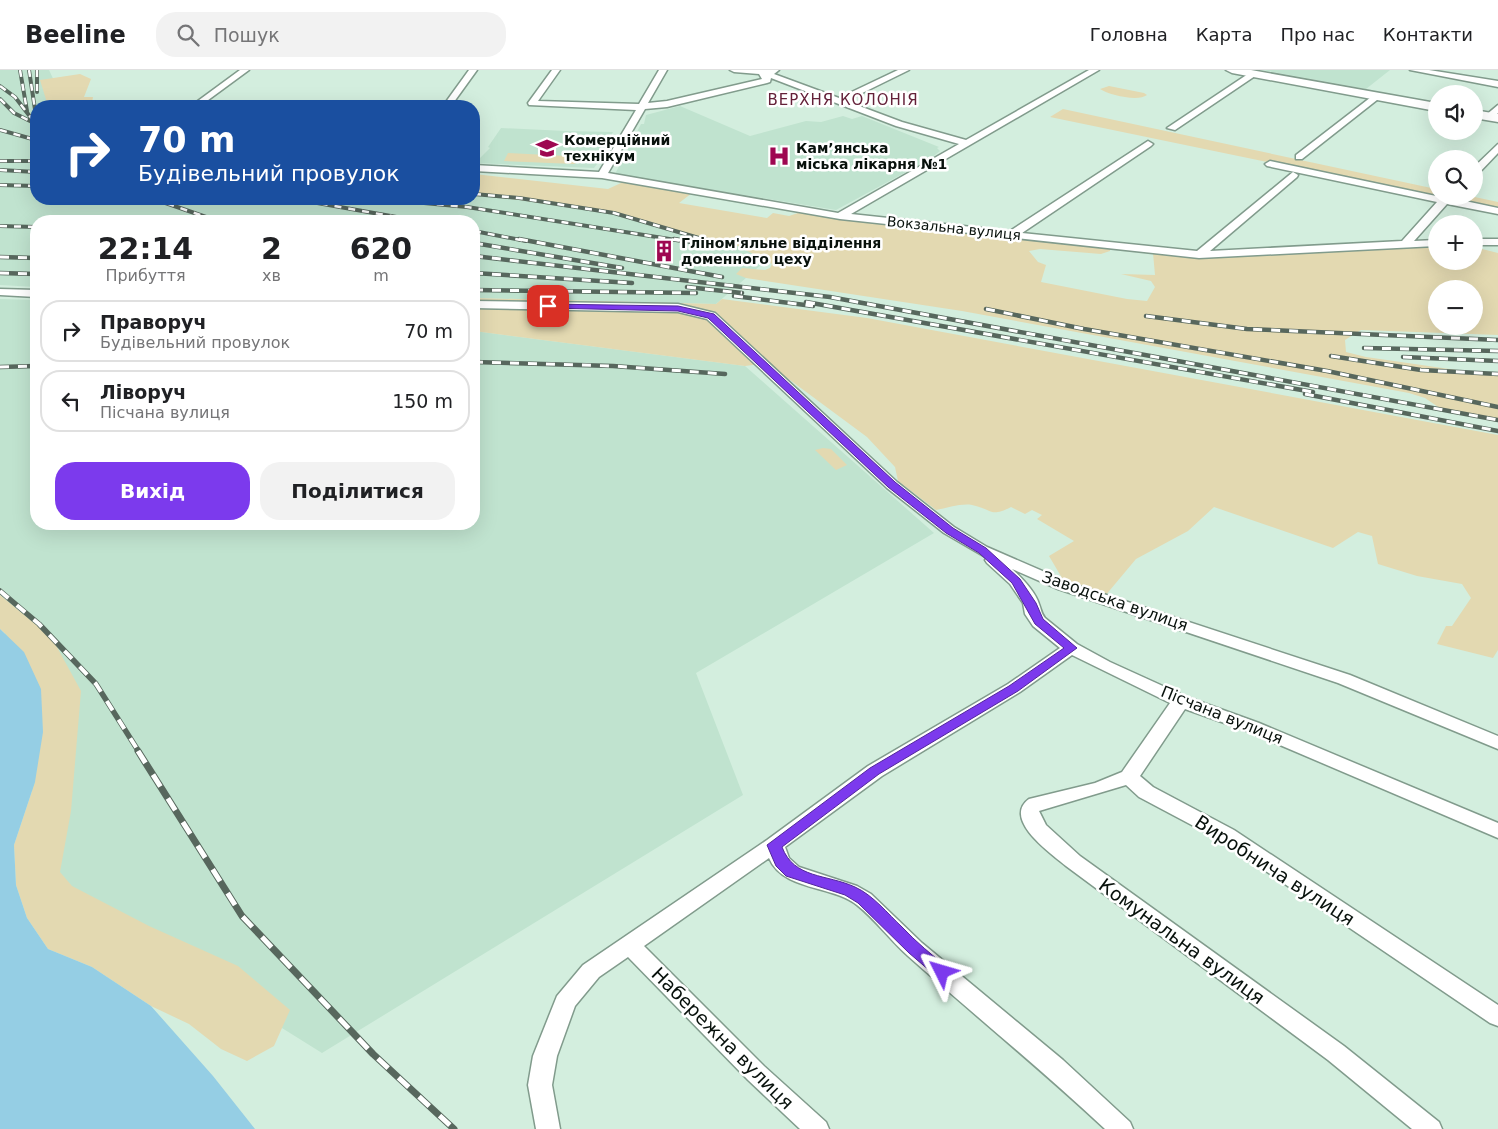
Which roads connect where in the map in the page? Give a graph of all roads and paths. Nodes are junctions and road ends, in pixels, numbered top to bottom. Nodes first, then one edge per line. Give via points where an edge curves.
1 (245, 70) edge
2 (473, 70) edge
3 (556, 70) edge
4 (663, 70) edge
5 (734, 70) edge
6 (775, 70) edge
7 (905, 70) edge
8 (1095, 70) edge
9 (1232, 70) edge
10 (1414, 70) edge
11 (765, 74) junction
12 (1254, 74) junction
13 (1498, 84) edge
14 (1378, 96) junction
15 (203, 100) edge
16 (451, 100) edge
17 (839, 101) junction
18 (1428, 105) edge
19 (640, 107) junction
20 (1172, 128) dead end
21 (965, 143) junction
22 (1148, 144) dead end
23 (1498, 147) edge
24 (1298, 158) dead end
25 (1483, 163) edge
26 (1270, 164) dead end
27 (480, 168) edge
28 (602, 175) junction
29 (1293, 175) dead end
30 (1428, 194) edge
31 (1441, 205) edge
32 (1474, 205) edge
33 (1498, 211) edge
34 (840, 216) junction
35 (1011, 234) junction
36 (1483, 242) edge
37 (1498, 242) edge
38 (1406, 243) junction
39 (1428, 243) edge
40 (1199, 254) junction
41 (0, 292) edge
42 (30, 294) edge
43 (480, 304) edge
44 (982, 550) junction
45 (1071, 648) junction
46 (1181, 701) junction
47 (1498, 743) edge
48 (1129, 777) junction
49 (1498, 831) edge
50 (774, 845) junction
51 (630, 945) junction
52 (1498, 1017) edge
53 (548, 1129) edge
54 (817, 1129) edge
55 (1121, 1129) edge
56 (1430, 1129) edge

1 - 15 street
2 - 16 street
3 - 19 street via 532,103
4 - 19 street
5 - 11 street
6 - 11 street
7 - 17 street
8 - 21 street
9 - 12 main road
10 - 13 street
11 - 17 street
11 - 19 street via 767,80 667,104
12 - 14 main road
12 - 20 street
14 - 18 main road
14 - 24 street
17 - 21 street via 920,132
19 - 28 street
21 - 34 street
22 - 35 street
23 - 25 street
26 - 30 street
27 - 28 street, Вокзальна вулиця
28 - 34 street, Вокзальна вулиця
29 - 40 street
31 - 38 street
32 - 33 street
34 - 35 street, Вокзальна вулиця
35 - 40 street, Вокзальна вулиця
36 - 37 street
38 - 39 street, Вокзальна вулиця
38 - 40 street, Вокзальна вулиця
41 - 42 street
43 - 44 street, Заводська вулиця via 678,308 711,316 892,485 950,530
44 - 45 street, Пісчана вулиця via 1016,581 1039,622
44 - 47 street, Заводська вулиця via 1064,586 1344,679
45 - 46 street, Пісчана вулиця
45 - 50 street via 1014,688 875,771
46 - 48 street
46 - 49 street, Пісчана вулиця via 1253,727
48 - 52 street, Виробнича вулиця via 1146,792 1227,836
48 - 56 street, Комунальна вулиця via 1036,804 1029,809 1030,818 1073,861 1336,1053
50 - 51 street
50 - 55 street via 781,862 792,872 850,891 864,899 914,949 1054,1067
51 - 53 street via 591,971 565,1002 545,1056 540,1085
51 - 54 street, Набережна вулиця via 749,1067

